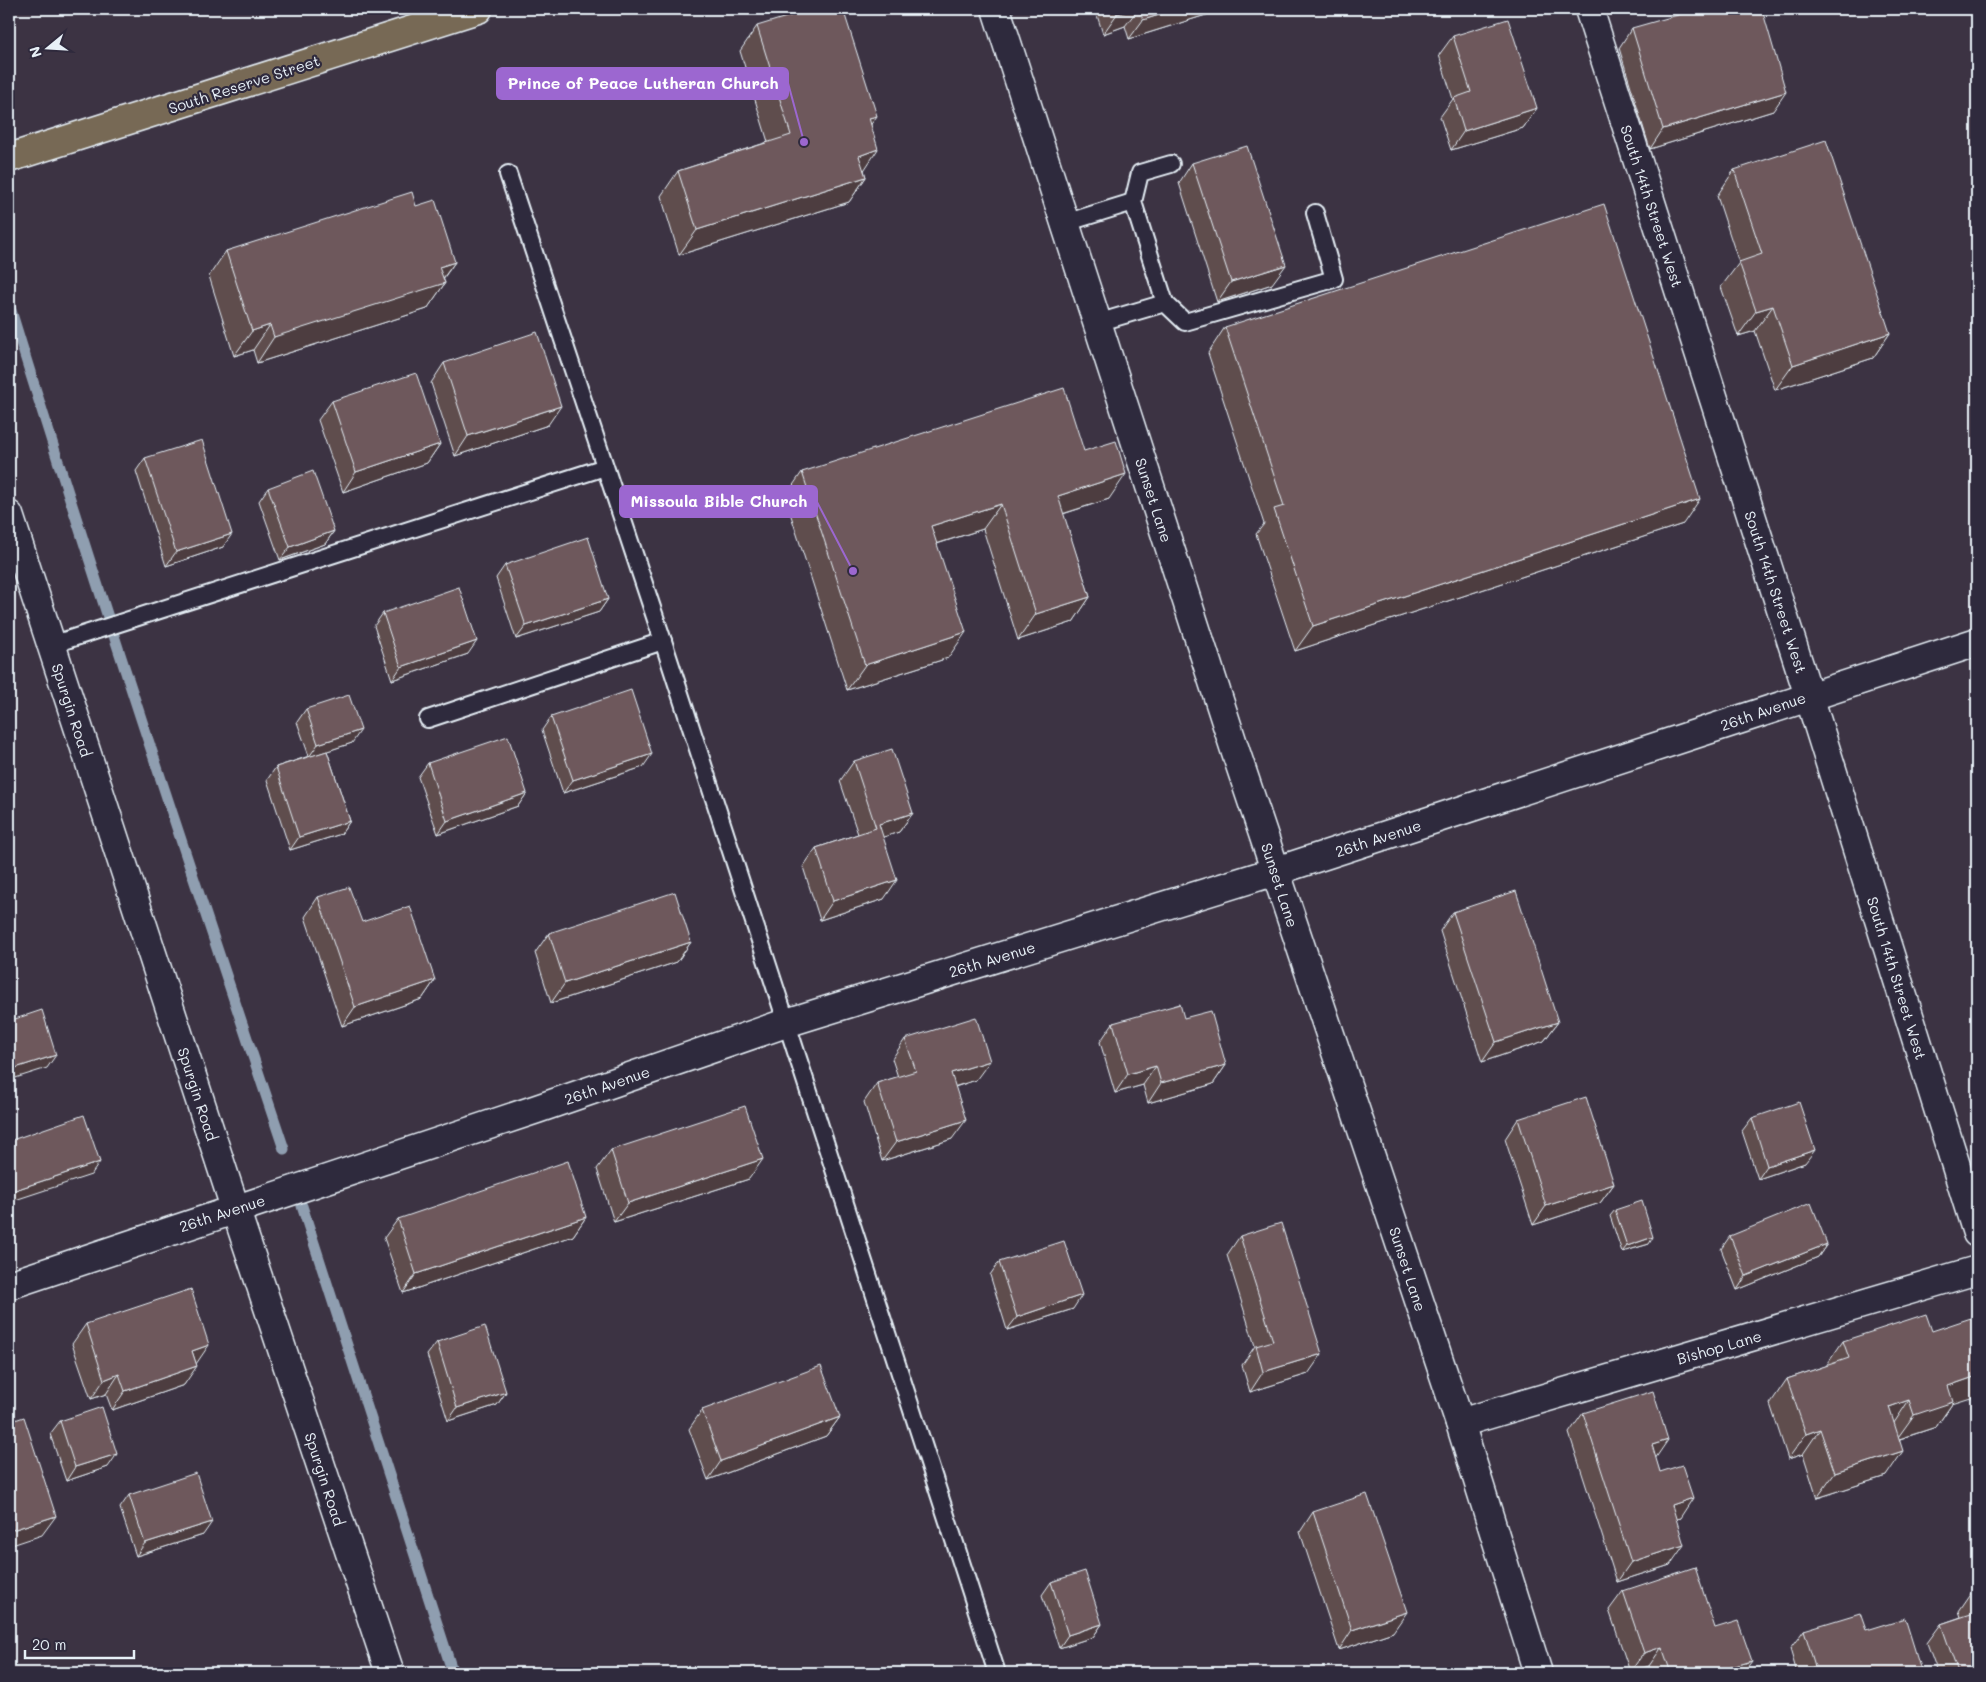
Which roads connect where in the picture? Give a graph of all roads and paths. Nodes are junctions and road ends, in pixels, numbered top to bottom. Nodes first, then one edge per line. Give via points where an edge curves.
1 (478, 9) edge
2 (996, 9) edge
3 (1589, 9) edge
4 (9, 158) edge
5 (1171, 164) dead end
6 (508, 174) dead end
7 (1133, 202) junction
8 (1315, 213) dead end
9 (1065, 223) junction
10 (1165, 303) junction
11 (1097, 323) junction
12 (606, 467) junction
13 (9, 515) edge
14 (663, 641) junction
15 (1977, 642) edge
16 (51, 645) junction
17 (1809, 696) junction
18 (428, 718) dead end
19 (1276, 871) junction
20 (786, 1023) junction
21 (235, 1208) junction
22 (1977, 1233) edge
23 (1977, 1270) edge
24 (9, 1284) edge
25 (1460, 1424) junction
26 (390, 1673) edge
27 (997, 1673) edge
28 (1538, 1673) edge

1 - 4 highway, South Reserve Street
2 - 9 street, Sunset Lane
3 - 17 street, South 14th Street West
5 - 7 lane via 1140,173
6 - 12 lane
7 - 9 lane
7 - 10 lane
8 - 10 lane via 1334,279 1185,322
9 - 11 street, Sunset Lane
10 - 11 lane
11 - 19 street, Sunset Lane
12 - 14 lane
12 - 16 lane
13 - 16 street, Spurgin Road
14 - 18 lane
14 - 20 lane
15 - 17 street, 26th Avenue
16 - 21 street, Spurgin Road
17 - 19 street, 26th Avenue
17 - 22 street, South 14th Street West
19 - 20 street, 26th Avenue
19 - 25 street, Sunset Lane
20 - 21 street, 26th Avenue
20 - 27 lane
21 - 24 street, 26th Avenue
21 - 26 street, Spurgin Road
23 - 25 street, Bishop Lane
25 - 28 street, Sunset Lane

